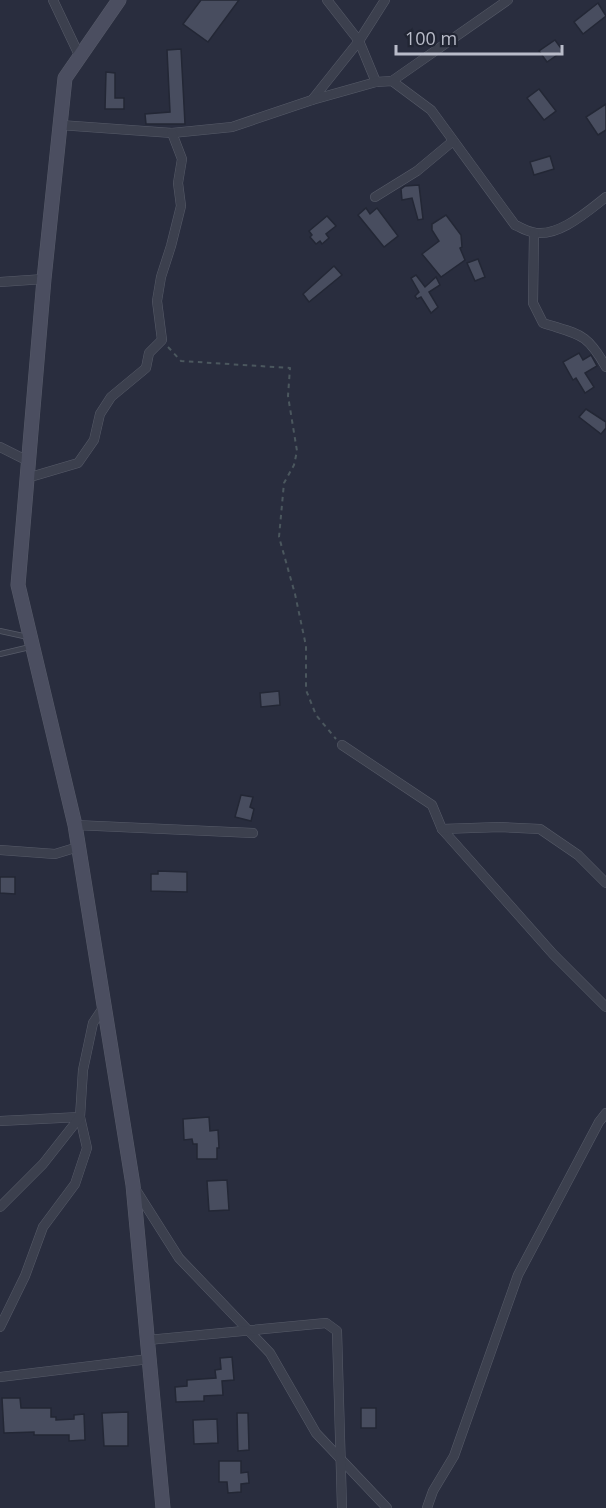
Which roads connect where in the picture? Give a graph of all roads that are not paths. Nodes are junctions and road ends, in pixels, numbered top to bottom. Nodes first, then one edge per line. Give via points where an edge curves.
1 (53, 0) edge
2 (119, 0) edge
3 (327, 0) edge
4 (385, 0) edge
5 (508, 0) edge
6 (359, 41) junction
7 (80, 57) junction
8 (392, 81) junction
9 (376, 82) junction
10 (312, 100) junction
11 (60, 125) junction
12 (172, 133) junction
13 (453, 141) junction
14 (375, 196) dead end
15 (606, 197) edge
16 (534, 233) junction
17 (44, 279) junction
18 (0, 282) edge
19 (606, 367) edge
20 (0, 447) edge
21 (28, 461) junction
22 (27, 478) junction
23 (0, 631) edge
24 (32, 642) junction
25 (0, 654) edge
26 (342, 745) road end
27 (75, 825) junction
28 (442, 829) junction
29 (253, 833) dead end
30 (78, 847) junction
31 (0, 850) edge
32 (606, 883) edge
33 (105, 1005) junction
34 (606, 1007) edge
35 (606, 1113) edge
36 (80, 1117) junction
37 (0, 1121) edge
38 (133, 1185) junction
39 (0, 1207) edge
40 (0, 1327) edge
41 (248, 1329) junction
42 (148, 1340) junction
43 (149, 1359) junction
44 (0, 1377) edge
45 (341, 1461) junction
46 (163, 1508) edge
47 (342, 1508) edge
48 (387, 1508) edge
49 (427, 1508) edge

1 - 7 street
2 - 7 street
3 - 6 street
4 - 6 street
5 - 8 street
6 - 9 street
6 - 10 street
7 - 11 street via 65,78
8 - 9 street
8 - 13 street via 431,110
9 - 10 street
10 - 12 street via 232,128
11 - 12 street
11 - 17 street
12 - 22 street via 182,159 178,183 181,206 158,293 162,340 149,353 146,368 111,397 100,414 94,440 78,463
13 - 14 street via 417,171
13 - 16 street via 514,225
15 - 16 street via 577,220 556,230
16 - 19 street via 533,303 543,323 582,336 593,345
17 - 18 street
17 - 21 street
20 - 21 street
21 - 22 street
22 - 24 street via 18,585
23 - 24 lane
24 - 25 lane
24 - 27 street
26 - 28 street via 432,805
27 - 29 street
27 - 30 street
28 - 32 street via 540,829 578,855
28 - 34 street
30 - 31 street via 55,854
30 - 33 street
33 - 36 street via 93,1023 83,1070
33 - 38 street
35 - 49 street via 518,1275 454,1456
36 - 37 street
36 - 39 street via 43,1164
36 - 40 street via 87,1148 75,1184 43,1227
38 - 41 street via 179,1258
38 - 42 street
41 - 42 street
41 - 45 street via 270,1353 316,1433
41 - 45 street via 326,1323 337,1331
42 - 43 street
43 - 44 street
43 - 46 street
45 - 47 street
45 - 48 street

